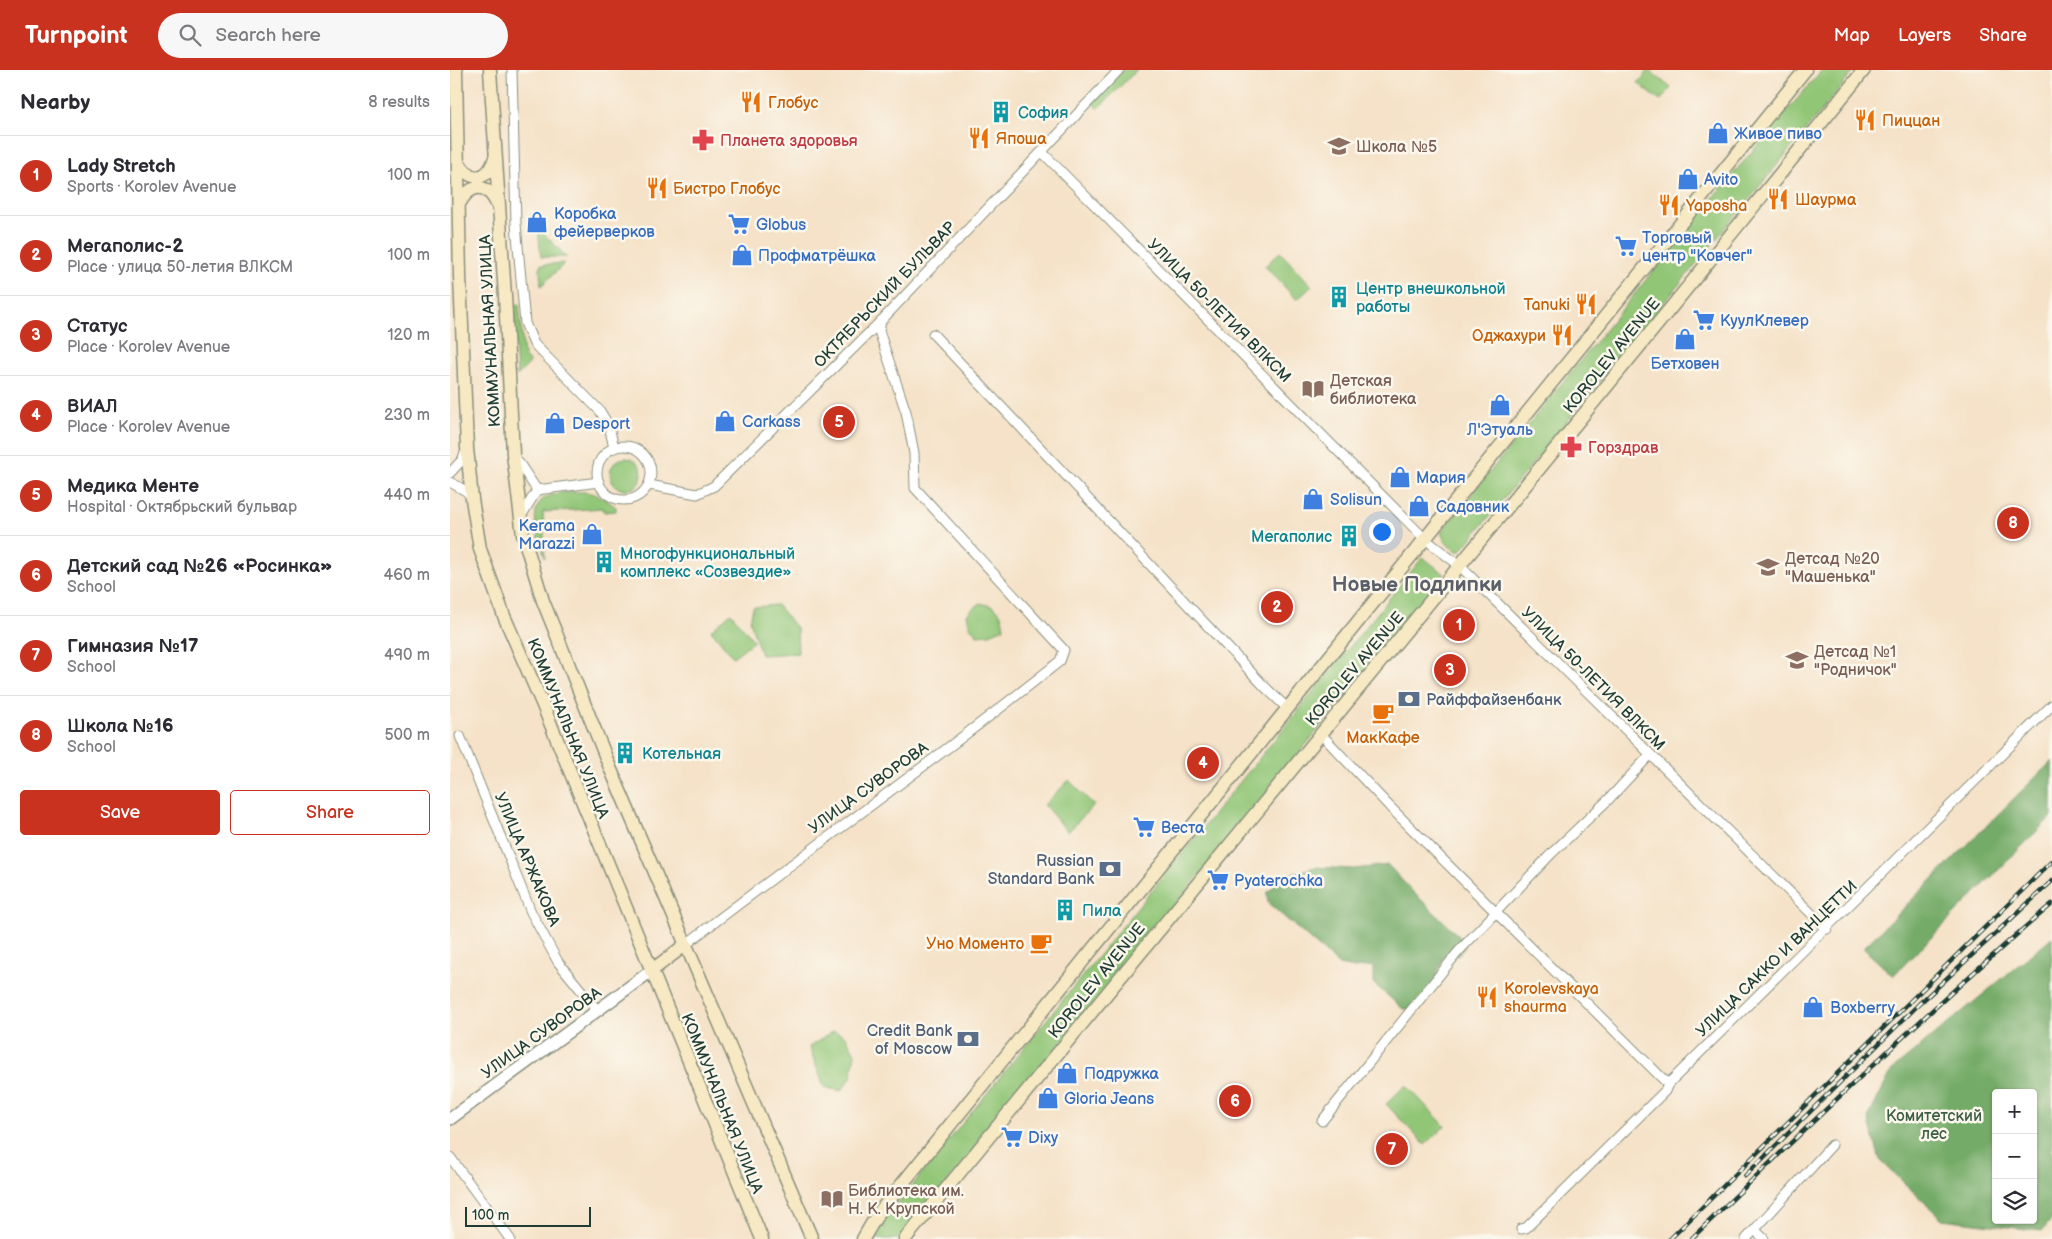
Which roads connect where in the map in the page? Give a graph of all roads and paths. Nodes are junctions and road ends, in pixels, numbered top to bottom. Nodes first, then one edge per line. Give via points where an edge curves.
1 (456, 70) edge
2 (490, 70) edge
3 (512, 70) edge
4 (1119, 70) edge
5 (1805, 70) edge
6 (1864, 70) edge
7 (454, 115) edge
8 (1042, 152) junction
9 (495, 157) junction
10 (457, 158) junction
11 (459, 204) junction
12 (498, 206) junction
13 (881, 321) junction
14 (933, 334) dead end
15 (467, 448) junction
16 (614, 448) junction
17 (513, 454) junction
18 (450, 474) edge
19 (450, 482) edge
20 (598, 482) junction
21 (649, 485) junction
22 (537, 490) junction
23 (472, 499) junction
24 (520, 518) junction
25 (1425, 539) junction
26 (1460, 566) junction
27 (2052, 705) edge
28 (1288, 709) junction
29 (1320, 734) junction
30 (460, 736) dead end
31 (1650, 755) junction
32 (1496, 912) junction
33 (1827, 929) junction
34 (685, 945) junction
35 (652, 971) junction
36 (598, 1011) junction
37 (1668, 1084) junction
38 (450, 1119) edge
39 (1322, 1121) dead end
40 (1832, 1145) dead end
41 (450, 1157) edge
42 (1521, 1229) dead end
43 (1755, 1230) junction
44 (510, 1239) edge
45 (762, 1239) edge
46 (812, 1239) edge
47 (863, 1239) edge
48 (905, 1239) edge
49 (1746, 1239) edge
50 (1764, 1239) edge

1 - 7 main road, КОММУНАЛЬНАЯ УЛИЦА
2 - 9 main road, КОММУНАЛЬНАЯ УЛИЦА
3 - 16 street via 516,224 525,323 534,344 600,411
4 - 8 street, ОКТЯБРЬСКИЙ БУЛЬВАР
5 - 25 main road, KOROLEV AVENUE
6 - 26 main road, KOROLEV AVENUE
7 - 10 main road, КОММУНАЛЬНАЯ УЛИЦА
8 - 13 street, ОКТЯБРЬСКИЙ БУЛЬВАР
8 - 25 street, УЛИЦА 50-ЛЕТИЯ ВЛКСМ
9 - 10 main road via 486,174 478,177 464,171
9 - 12 main road, КОММУНАЛЬНАЯ УЛИЦА
10 - 11 main road, КОММУНАЛЬНАЯ УЛИЦА
11 - 12 main road via 467,192 480,187 489,192
11 - 15 main road, КОММУНАЛЬНАЯ УЛИЦА
12 - 17 main road, КОММУНАЛЬНАЯ УЛИЦА
13 - 21 street, ОКТЯБРЬСКИЙ БУЛЬВАР via 714,486 698,494
13 - 34 street, УЛИЦА СУВОРОВА via 879,331 908,421 914,453 914,488 1064,650 1060,661 1006,704
14 - 28 street
15 - 18 street
15 - 23 main road, КОММУНАЛЬНАЯ УЛИЦА
16 - 20 street via 602,458 597,472
16 - 21 street via 634,448 643,454 652,473
17 - 22 street
17 - 24 main road, КОММУНАЛЬНАЯ УЛИЦА
19 - 23 street via 466,491
20 - 21 street via 613,498 623,500 643,493
20 - 22 street
22 - 24 street
23 - 35 main road, КОММУНАЛЬНАЯ УЛИЦА via 480,549 504,616
24 - 34 main road, КОММУНАЛЬНАЯ УЛИЦА via 543,601
25 - 26 street, УЛИЦА 50-ЛЕТИЯ ВЛКСМ
25 - 28 main road, KOROLEV AVENUE
26 - 29 main road, KOROLEV AVENUE
26 - 31 street, УЛИЦА 50-ЛЕТИЯ ВЛКСМ
27 - 33 street, УЛИЦА САККО И ВАНЦЕТТИ
28 - 47 main road, KOROLEV AVENUE via 877,1215
29 - 32 street
29 - 48 main road, KOROLEV AVENUE
30 - 36 street, УЛИЦА АРЖАКОВА via 531,912 558,962
31 - 32 street
31 - 33 street, УЛИЦА 50-ЛЕТИЯ ВЛКСМ
32 - 37 street
32 - 39 street via 1458,952
33 - 37 street, УЛИЦА САККО И ВАНЦЕТТИ
34 - 35 main road
34 - 46 main road, КОММУНАЛЬНАЯ УЛИЦА
35 - 36 street, УЛИЦА СУВОРОВА
35 - 45 main road, КОММУНАЛЬНАЯ УЛИЦА
36 - 38 street, УЛИЦА СУВОРОВА
37 - 42 street, УЛИЦА САККО И ВАНЦЕТТИ via 1665,1091 1526,1228
40 - 43 street
41 - 44 street
43 - 49 street
43 - 50 street

